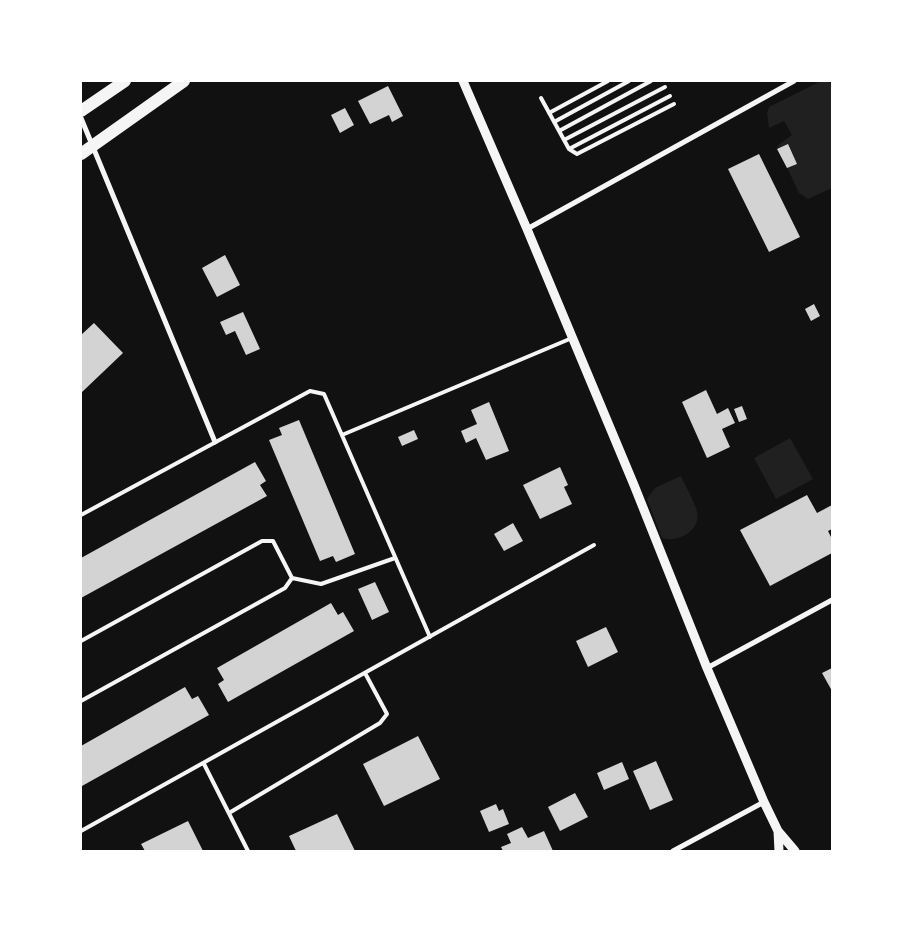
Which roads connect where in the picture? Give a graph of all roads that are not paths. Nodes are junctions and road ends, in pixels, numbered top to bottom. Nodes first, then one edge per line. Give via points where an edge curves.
1 (125, 81) edge
2 (184, 81) edge
3 (463, 81) edge
4 (608, 81) edge
5 (629, 81) edge
6 (651, 81) edge
7 (794, 81) edge
8 (665, 87) dead end
9 (670, 96) dead end
10 (541, 98) dead end
11 (674, 104) dead end
12 (81, 111) edge
13 (549, 113) junction
14 (81, 118) edge
15 (554, 122) junction
16 (559, 131) junction
17 (564, 140) junction
18 (93, 145) junction
19 (569, 149) junction
20 (81, 154) edge
21 (527, 229) junction
22 (572, 338) junction
23 (342, 436) junction
24 (215, 442) junction
25 (81, 515) edge
26 (594, 545) dead end
27 (396, 558) junction
28 (292, 578) junction
29 (832, 600) edge
30 (430, 637) junction
31 (81, 641) edge
32 (707, 668) junction
33 (365, 673) junction
34 (81, 701) edge
35 (204, 764) junction
36 (764, 802) junction
37 (229, 813) junction
38 (81, 831) edge
39 (778, 831) junction
40 (248, 851) edge
41 (673, 851) edge
42 (779, 851) edge
43 (796, 851) edge

1 - 12 main road
2 - 18 main road
3 - 21 street
4 - 13 lane
5 - 15 lane
6 - 16 lane
7 - 21 street
8 - 17 lane
9 - 19 lane
10 - 13 lane
11 - 19 lane via 577,154
13 - 15 lane
14 - 18 street
15 - 16 lane
16 - 17 lane
17 - 19 lane
18 - 20 main road
18 - 24 street
21 - 22 street
22 - 23 lane
22 - 32 street
23 - 24 lane via 324,394 310,391
23 - 27 lane
24 - 25 lane
26 - 30 lane
27 - 28 lane via 320,584
27 - 30 lane
28 - 31 lane via 273,541 262,541
28 - 34 lane via 285,588
29 - 32 street
30 - 33 lane
32 - 36 street
33 - 35 lane
33 - 37 lane via 387,714 380,724
35 - 37 lane
35 - 38 lane
36 - 39 street
36 - 41 street
37 - 40 lane
39 - 42 street
39 - 43 street

